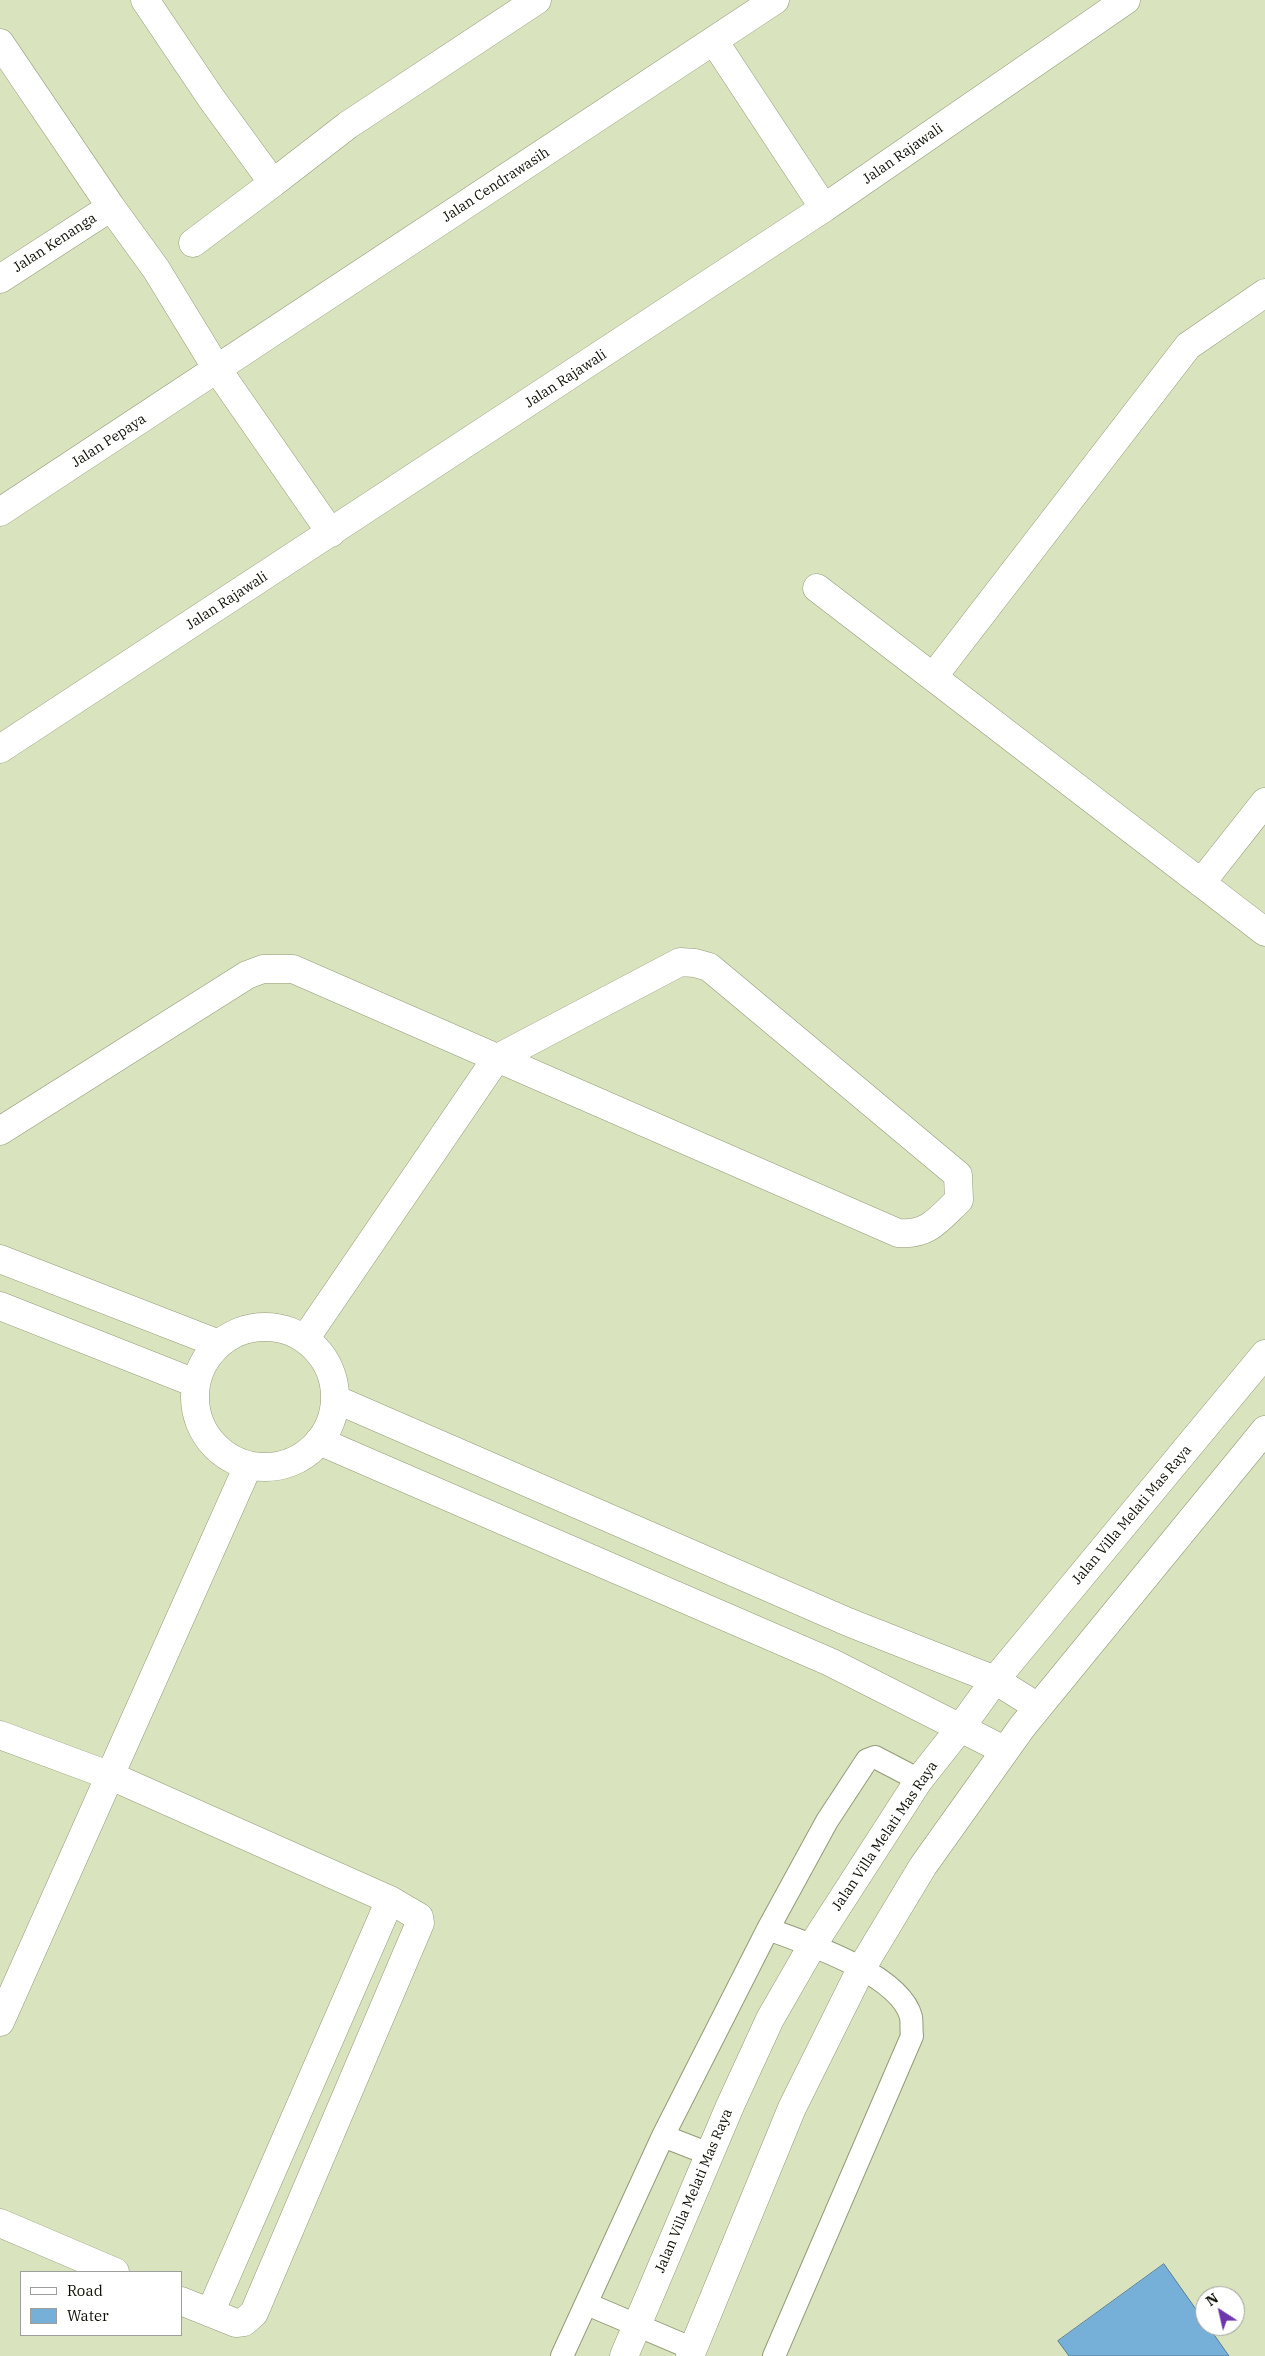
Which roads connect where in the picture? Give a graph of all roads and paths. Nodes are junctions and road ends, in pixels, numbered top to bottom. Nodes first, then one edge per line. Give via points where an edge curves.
1 (145, 0) edge
2 (537, 0) edge
3 (775, 0) edge
4 (1126, 0) edge
5 (714, 41) junction
6 (0, 44) edge
7 (273, 183) junction
8 (111, 207) junction
9 (824, 208) junction
10 (193, 243) dead end
11 (0, 279) edge
12 (1265, 293) edge
13 (217, 369) junction
14 (0, 512) edge
15 (331, 533) junction
16 (817, 588) dead end
17 (933, 677) junction
18 (0, 749) edge
19 (1265, 802) edge
20 (1201, 883) junction
21 (1265, 932) edge
22 (496, 1059) junction
23 (0, 1131) edge
24 (0, 1259) edge
25 (0, 1306) edge
26 (305, 1339) junction
27 (219, 1344) junction
28 (1265, 1354) edge
29 (196, 1383) junction
30 (335, 1398) junction
31 (1265, 1430) edge
32 (320, 1441) junction
33 (248, 1466) junction
34 (995, 1680) junction
35 (1038, 1707) junction
36 (961, 1727) junction
37 (0, 1735) edge
38 (1004, 1750) junction
39 (111, 1776) junction
40 (919, 1780) junction
41 (390, 1900) junction
42 (768, 1929) junction
43 (812, 1946) junction
44 (861, 1969) junction
45 (0, 2022) edge
46 (663, 2136) junction
47 (709, 2154) junction
48 (0, 2223) edge
49 (112, 2271) edge
50 (182, 2301) edge
51 (588, 2304) junction
52 (210, 2313) junction
53 (637, 2325) junction
54 (692, 2352) edge
55 (562, 2356) edge
56 (624, 2356) edge
57 (774, 2356) edge

1 - 7 street
2 - 7 street via 348,125
3 - 5 street, Jalan Cendrawasih
4 - 9 street, Jalan Rajawali
5 - 9 street
5 - 13 street, Jalan Cendrawasih
6 - 8 street
7 - 10 street
8 - 11 street, Jalan Kenanga
8 - 13 street via 156,269
9 - 15 street, Jalan Rajawali
12 - 17 street via 1188,346
13 - 14 street, Jalan Pepaya
13 - 15 street
15 - 18 street, Jalan Rajawali
16 - 17 street
17 - 20 street
19 - 20 street
20 - 21 street
22 - 22 street via 898,1233 914,1235 931,1227 959,1200 958,1175 709,967 680,962
22 - 23 street via 293,969 263,969 247,975
22 - 26 street
24 - 27 street
25 - 29 street
26 - 27 street via 285,1330 261,1327 239,1332
26 - 30 street via 322,1355 332,1376
27 - 29 street via 204,1361
28 - 34 street, Jalan Villa Melati Mas Raya
29 - 33 street via 195,1406 201,1429 215,1448
30 - 32 street via 331,1422
30 - 34 street via 848,1622
31 - 35 street
32 - 33 street via 302,1457 280,1466
32 - 36 street via 830,1662
33 - 39 street
34 - 35 street
34 - 36 street, Jalan Villa Melati Mas Raya
35 - 38 street
36 - 38 street
36 - 40 street, Jalan Villa Melati Mas Raya
37 - 39 street
38 - 44 street via 923,1866
39 - 41 street
39 - 45 street
40 - 42 lane via 875,1757 867,1760 827,1821
40 - 43 street, Jalan Villa Melati Mas Raya
41 - 52 street
41 - 52 street via 414,1912 420,1923 254,2313 244,2322
42 - 43 lane
42 - 46 lane
43 - 44 lane
43 - 47 street, Jalan Villa Melati Mas Raya via 770,2019
44 - 54 street via 792,2108
44 - 57 lane via 885,1982 900,1998 911,2016 912,2036
46 - 47 lane
46 - 51 lane
47 - 53 street, Jalan Villa Melati Mas Raya
48 - 49 street
50 - 52 street
51 - 53 lane
51 - 55 lane
53 - 54 lane
53 - 56 street, Jalan Villa Melati Mas Raya

